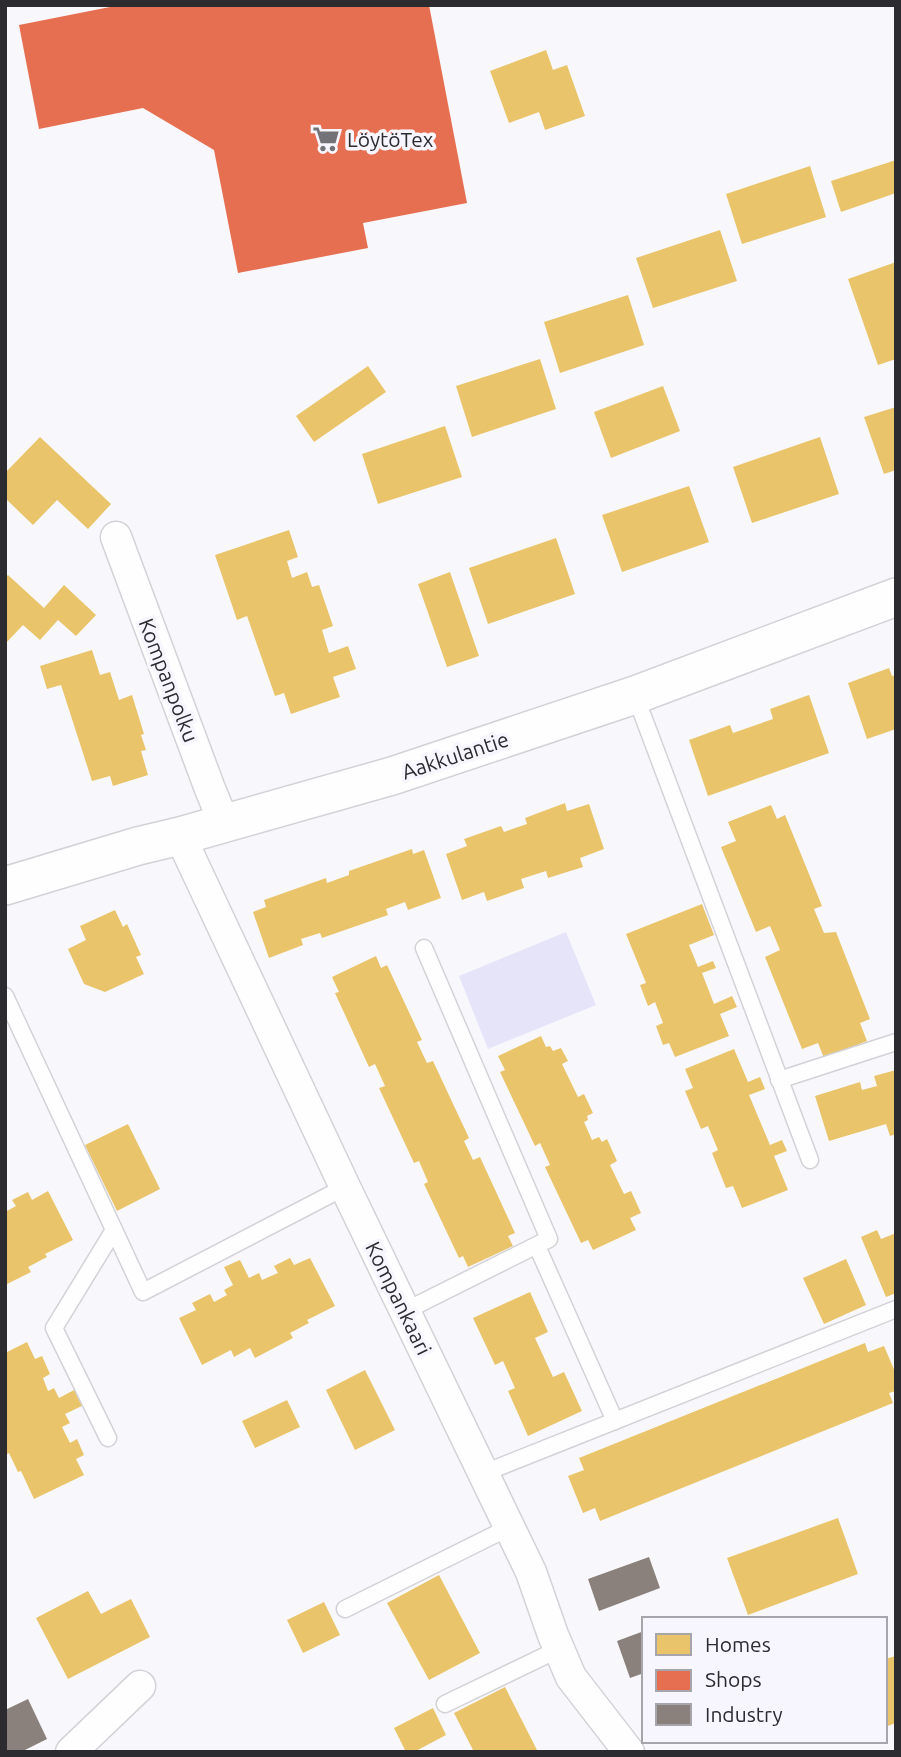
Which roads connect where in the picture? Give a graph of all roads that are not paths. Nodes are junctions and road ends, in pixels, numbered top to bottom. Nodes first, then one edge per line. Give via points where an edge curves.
1 (116, 537) dead end
2 (896, 597) edge
3 (635, 695) junction
4 (224, 823) junction
5 (180, 836) junction
6 (5, 886) edge
7 (424, 948) dead end
8 (5, 996) edge
9 (896, 1042) edge
10 (779, 1080) junction
11 (810, 1160) dead end
12 (345, 1187) junction
13 (114, 1230) junction
14 (537, 1245) junction
15 (896, 1309) edge
16 (405, 1311) junction
17 (615, 1421) junction
18 (108, 1438) dead end
19 (484, 1473) junction
20 (510, 1527) junction
21 (345, 1609) dead end
22 (559, 1649) junction
23 (140, 1686) dead end
24 (445, 1704) dead end
25 (71, 1752) edge
26 (629, 1752) edge

1 - 4 street, Kompanpolku
2 - 3 street, Aakkulantie
3 - 4 street, Aakkulantie via 392,776
3 - 10 lane
4 - 5 street, Aakkulantie
5 - 6 street, Aakkulantie
5 - 12 street, Kompankaari
7 - 14 lane via 550,1239
8 - 13 lane
9 - 10 lane
10 - 11 lane
12 - 13 lane via 143,1292
12 - 16 street, Kompankaari
13 - 18 lane via 54,1328
14 - 16 lane
14 - 17 lane
15 - 17 lane
16 - 19 street, Kompankaari
17 - 19 lane
19 - 20 street, Kompankaari
20 - 21 lane
20 - 22 street, Kompankaari
22 - 24 lane
22 - 26 street, Kompankaari via 571,1677
23 - 25 street

